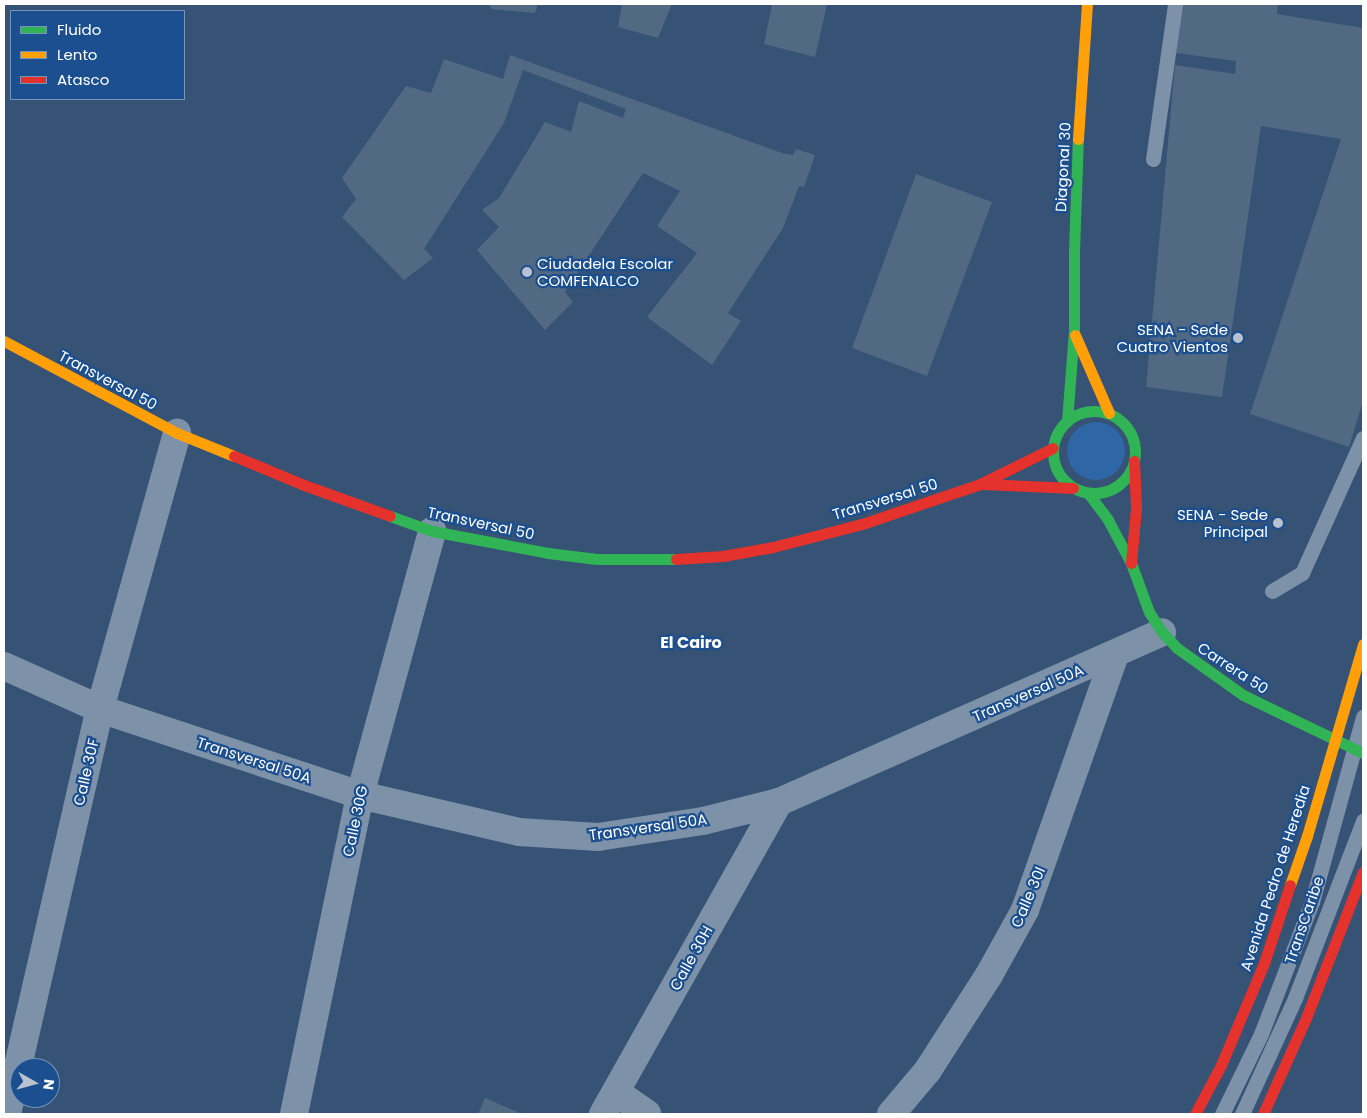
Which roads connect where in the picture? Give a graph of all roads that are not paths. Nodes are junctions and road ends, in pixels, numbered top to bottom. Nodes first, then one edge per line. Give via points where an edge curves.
1 (1087, 4) edge
2 (1175, 4) edge
3 (1153, 160) dead end
4 (1074, 331) junction
5 (4, 342) edge
6 (1109, 413) junction
7 (1067, 421) junction
8 (177, 433) junction
9 (1363, 438) edge
10 (1053, 448) junction
11 (1134, 461) junction
12 (980, 484) junction
13 (1073, 488) junction
14 (1088, 493) junction
15 (432, 531) junction
16 (1131, 563) junction
17 (1272, 591) dead end
18 (1162, 632) junction
19 (1363, 644) edge
20 (1115, 654) junction
21 (4, 666) edge
22 (100, 709) junction
23 (1363, 717) edge
24 (1335, 740) junction
25 (1359, 751) edge
26 (360, 795) junction
27 (779, 802) junction
28 (1363, 822) edge
29 (1363, 872) edge
30 (610, 1103) edge
31 (7, 1114) edge
32 (294, 1114) edge
33 (647, 1114) edge
34 (891, 1114) edge
35 (1195, 1114) edge
36 (1222, 1114) edge
37 (1242, 1114) edge
38 (1263, 1114) edge

1 - 4 main road, Diagonal 30 via 1079,126
2 - 3 lane
4 - 6 main road, Diagonal 30
4 - 7 main road, Diagonal 30
5 - 8 main road, Transversal 50
6 - 7 main road via 1087,411
6 - 11 main road via 1132,437
7 - 10 main road via 1055,438
8 - 15 main road, Transversal 50 via 304,485
8 - 22 street, Calle 30F
9 - 17 lane via 1302,573
10 - 12 main road, Transversal 50
10 - 13 main road via 1058,471
11 - 14 main road via 1130,473 1115,488
11 - 16 main road, Carrera 50 via 1136,508
12 - 13 main road, Transversal 50
12 - 15 main road, Transversal 50 via 865,523 773,546 723,556 655,562 597,560
13 - 14 main road
14 - 16 main road, Carrera 50 via 1108,520
15 - 26 street, Calle 30G
16 - 18 main road, Carrera 50 via 1142,595
18 - 20 street, Transversal 50A
18 - 24 main road, Carrera 50 via 1201,667 1243,695
19 - 24 main road, Avenida Pedro de Heredia
20 - 27 street, Transversal 50A
20 - 34 street, Calle 30I via 1025,910 989,975 928,1070
21 - 22 street, Transversal 50A
22 - 26 street, Transversal 50A
22 - 31 street, Calle 30F
23 - 25 lane, TransCaribe
24 - 25 main road, Carrera 50
24 - 35 main road, Avenida Pedro de Heredia via 1264,963 1221,1065
25 - 36 lane, TransCaribe via 1306,920 1261,1034
26 - 27 street, Transversal 50A via 519,832 598,837 703,821
26 - 32 street, Calle 30G
27 - 30 street, Calle 30H
28 - 37 lane, TransCaribe via 1295,998
29 - 38 main road via 1302,1027
30 - 33 street

